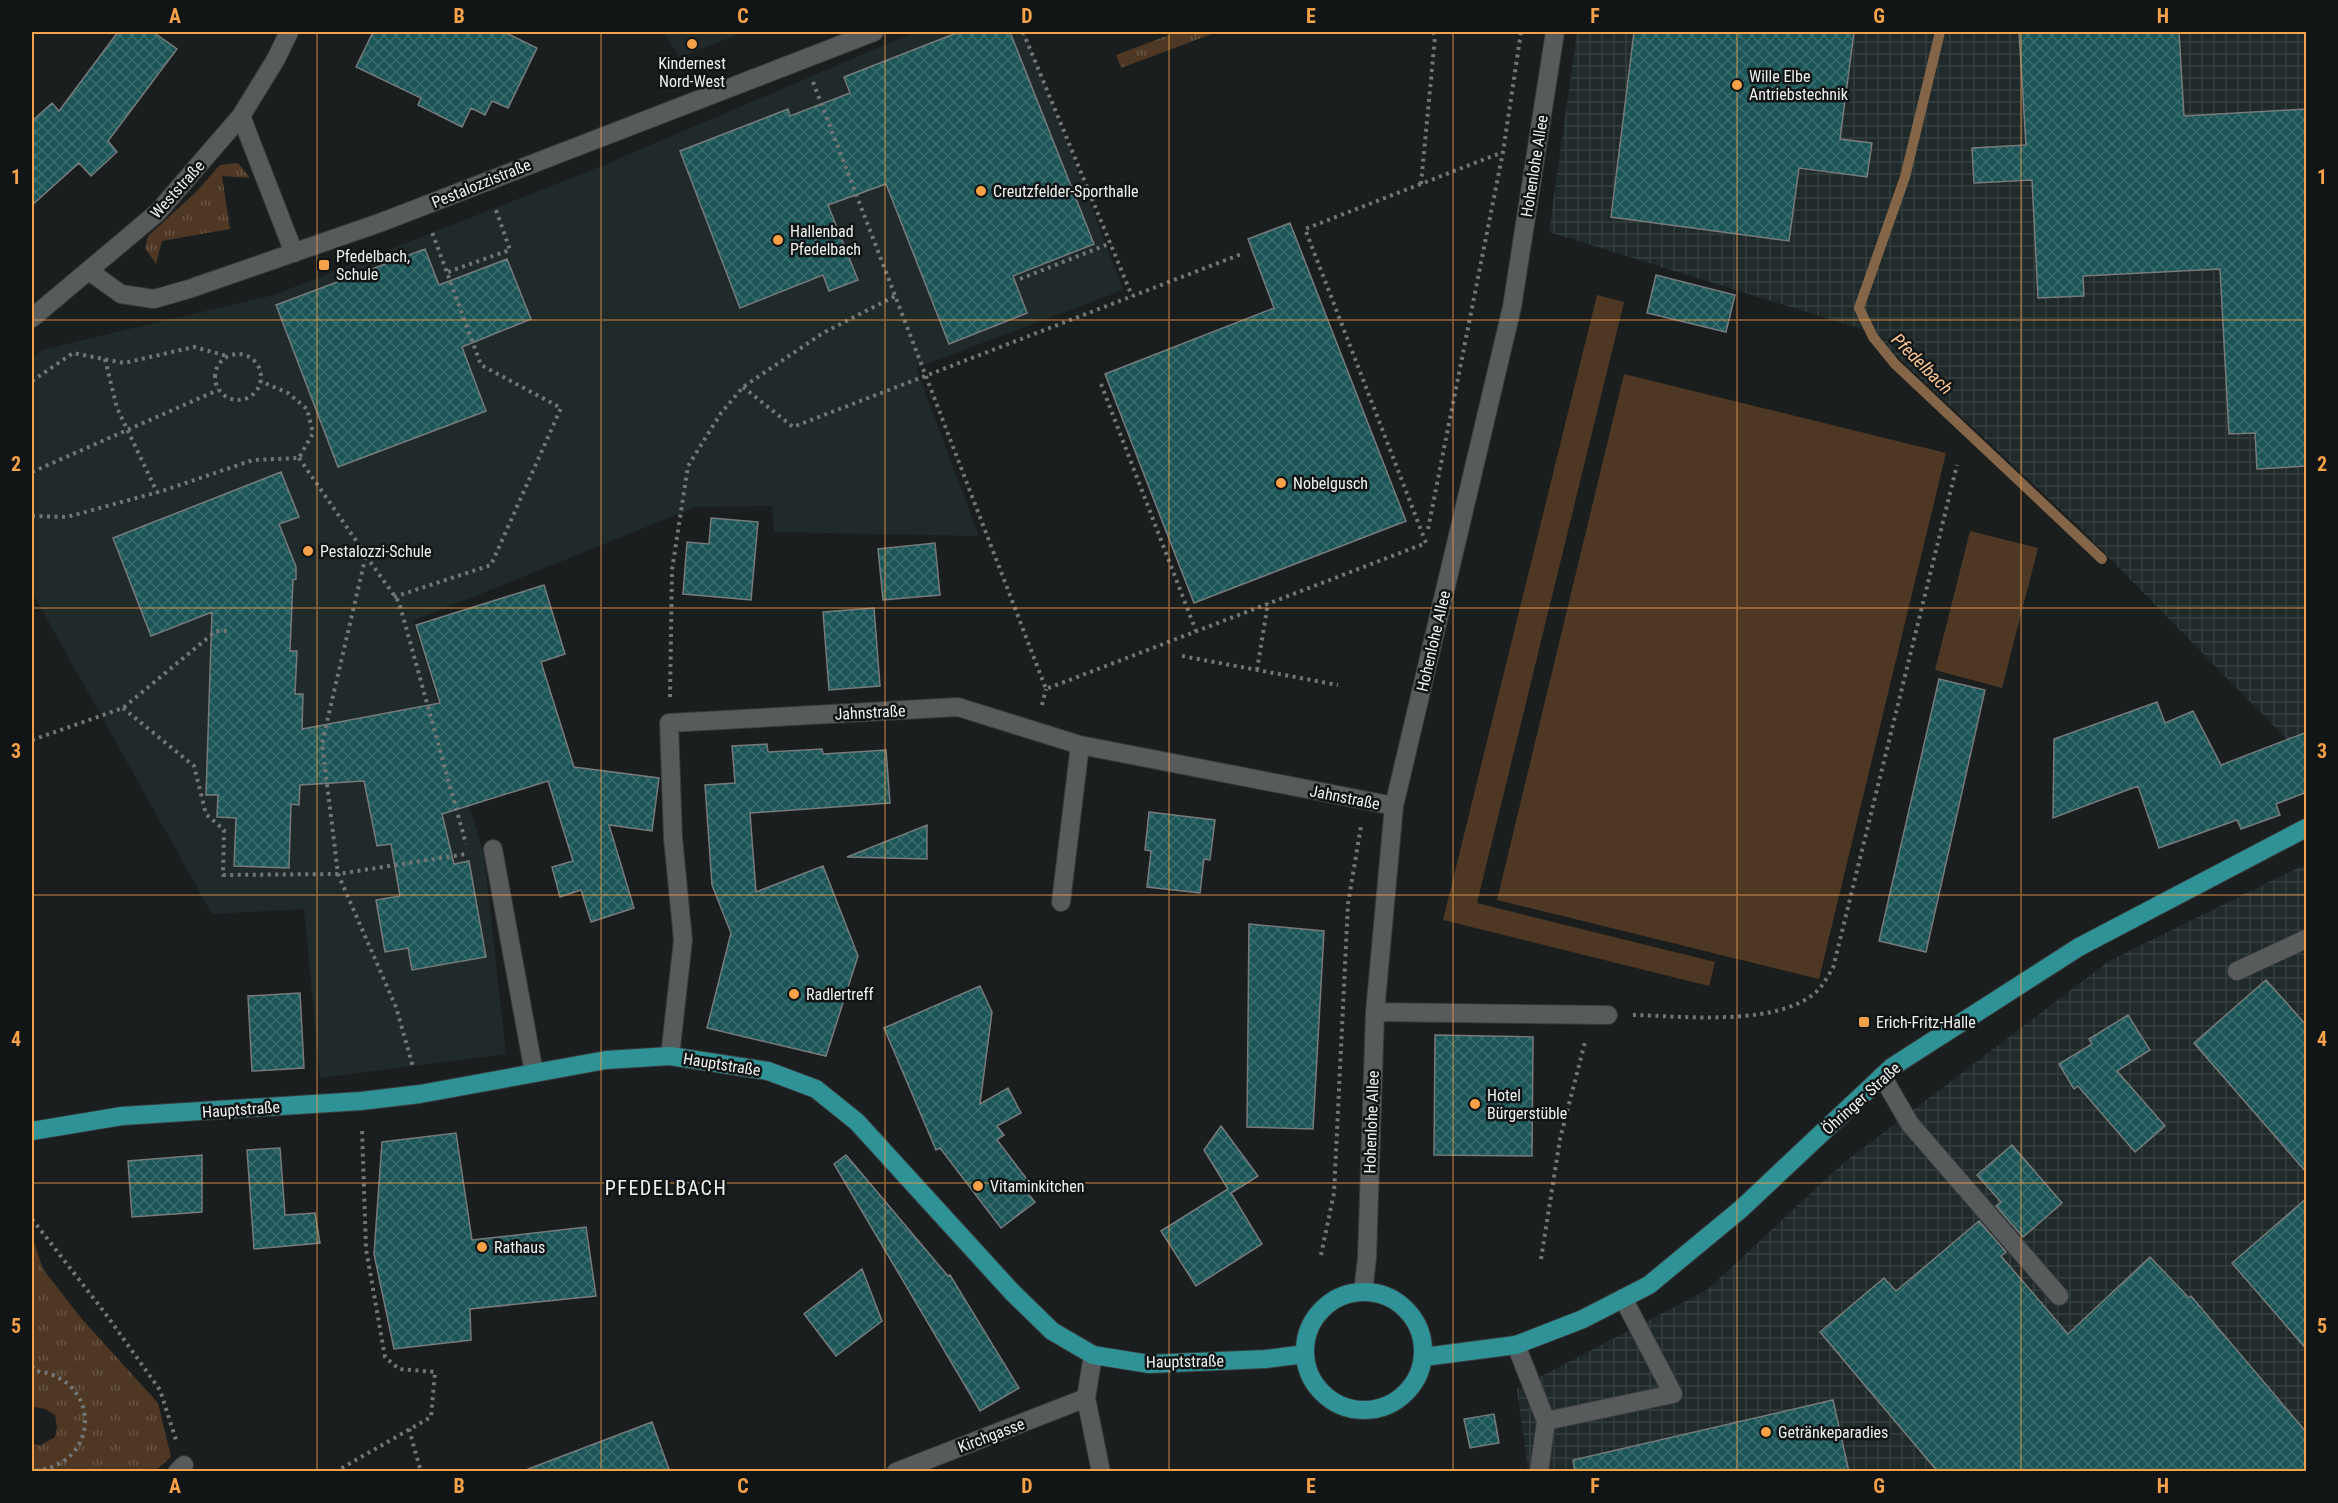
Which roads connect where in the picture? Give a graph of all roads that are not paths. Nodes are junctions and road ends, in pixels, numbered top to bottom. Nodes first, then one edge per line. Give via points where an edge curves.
1 (289, 32) edge
2 (874, 32) edge
3 (1554, 32) edge
4 (241, 117) junction
5 (294, 253) junction
6 (89, 271) junction
7 (32, 318) edge
8 (1080, 745) junction
9 (1394, 806) junction
10 (2307, 828) edge
11 (493, 849) dead end
12 (1061, 902) dead end
13 (2307, 939) edge
14 (2237, 971) dead end
15 (1375, 1012) junction
16 (1608, 1015) road end
17 (670, 1056) junction
18 (534, 1073) junction
19 (1882, 1076) junction
20 (32, 1131) edge
21 (1363, 1292) junction
22 (2059, 1296) dead end
23 (1623, 1298) junction
24 (1516, 1345) junction
25 (1305, 1354) junction
26 (1093, 1355) junction
27 (1424, 1358) junction
28 (1086, 1398) junction
29 (1546, 1421) junction
30 (896, 1472) edge
31 (1101, 1472) edge
32 (1539, 1472) edge

1 - 4 street, Weststraße
2 - 5 street, Pestalozzistraße
3 - 9 street, Hohenlohe Allee via 1512,307
4 - 5 street
4 - 6 street, Weststraße via 158,212
5 - 6 street, Pestalozzistraße via 154,299 121,294
6 - 7 street, Weststraße
8 - 9 street, Jahnstraße
8 - 12 street
8 - 17 street, Jahnstraße via 958,707 669,723 682,940
9 - 15 street, Hohenlohe Allee
10 - 19 main road, Öhringer Straße via 2079,947
11 - 18 street
13 - 14 street
15 - 16 street
15 - 21 street, Hohenlohe Allee
17 - 18 main road, Hauptstraße via 606,1060
17 - 26 main road, Hauptstraße via 768,1071 816,1089 857,1122 1052,1331
18 - 20 main road, Hauptstraße via 361,1101 122,1116
19 - 22 street via 1910,1124
19 - 23 main road, Öhringer Straße via 1741,1209 1648,1285
21 - 25 main road via 1333,1300 1320,1311 1308,1331
21 - 27 main road via 1383,1294 1413,1317 1422,1335
23 - 24 main road, Öhringer Straße via 1584,1320
23 - 29 street via 1673,1394
24 - 27 main road, Öhringer Straße
24 - 29 street
25 - 26 main road, Hauptstraße via 1149,1364
25 - 27 main road via 1309,1374 1320,1391 1335,1404 1355,1410 1394,1404 1409,1391
26 - 28 street
28 - 30 street, Kirchgasse
28 - 31 street
29 - 32 street

